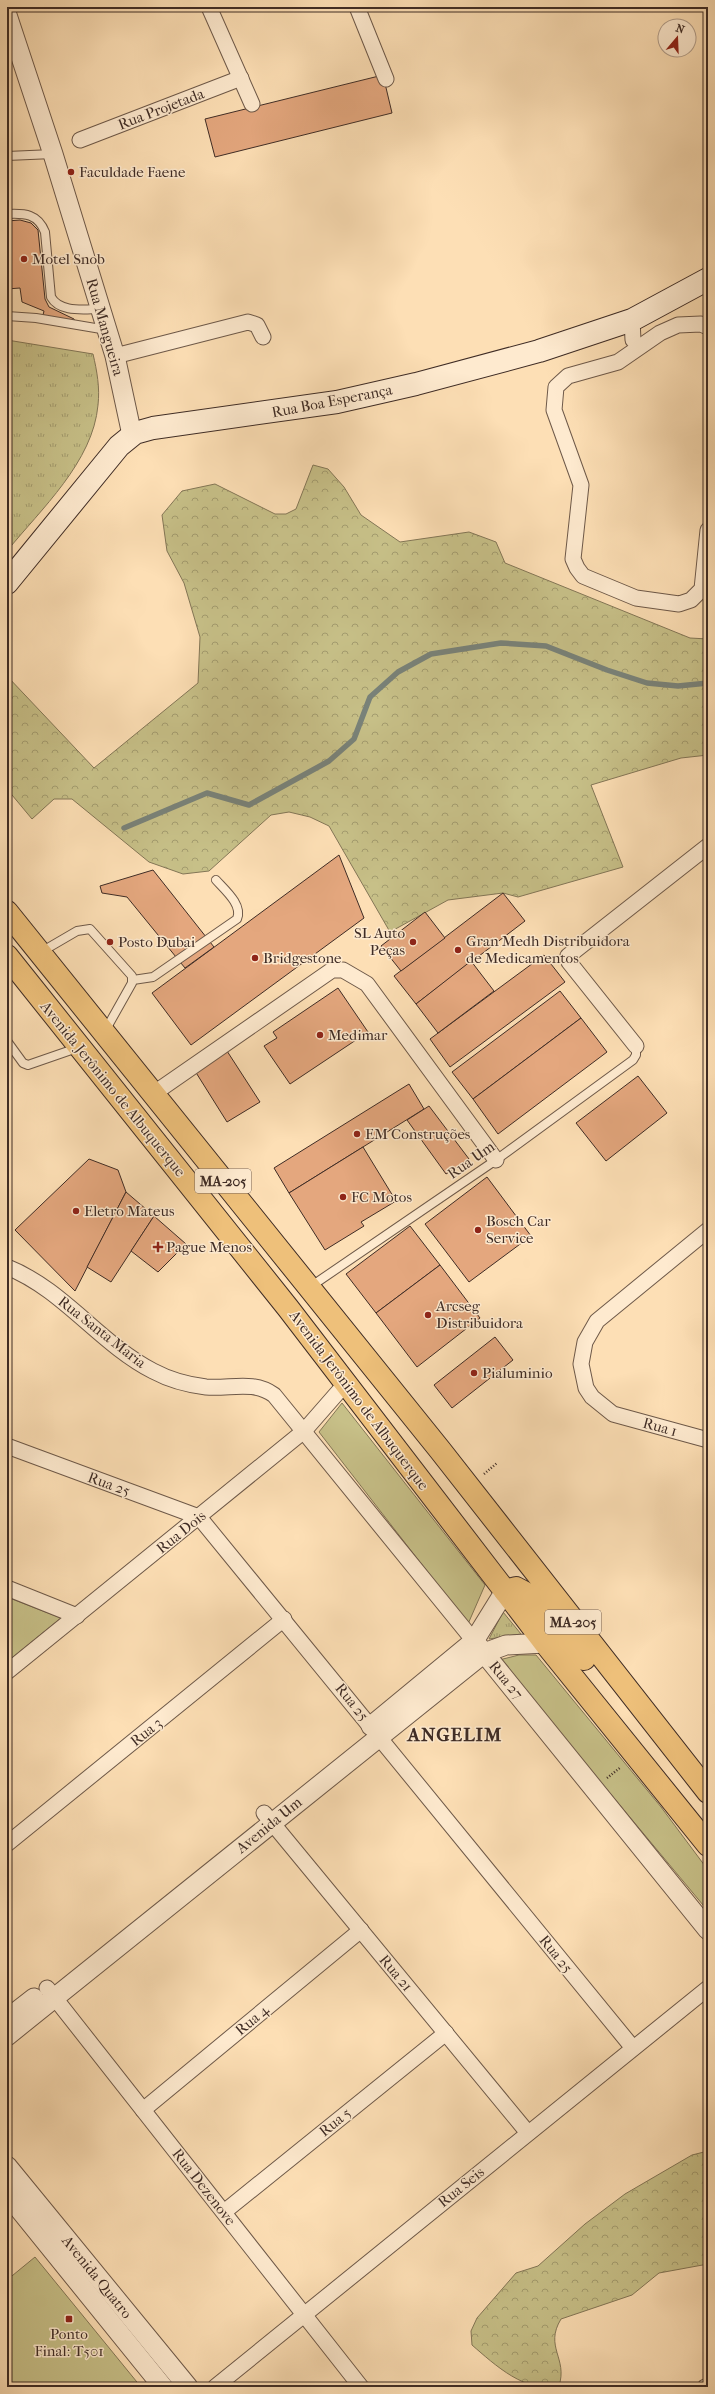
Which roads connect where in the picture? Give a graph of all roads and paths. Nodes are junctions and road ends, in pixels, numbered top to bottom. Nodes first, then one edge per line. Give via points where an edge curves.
1 (209, 7) edge
2 (357, 7) edge
3 (7, 15) edge
4 (241, 78) junction
5 (386, 79) dead end
6 (252, 104) dead end
7 (80, 140) dead end
8 (53, 154) junction
9 (7, 156) edge
10 (7, 214) edge
11 (708, 279) edge
12 (101, 309) junction
13 (7, 316) edge
14 (708, 326) edge
15 (107, 330) junction
16 (263, 337) dead end
17 (633, 337) junction
18 (115, 356) junction
19 (132, 435) junction
20 (708, 530) edge
21 (7, 583) edge
22 (708, 846) edge
23 (216, 880) dead end
24 (7, 912) edge
25 (39, 953) junction
26 (7, 956) edge
27 (133, 980) junction
28 (104, 1033) junction
29 (7, 1041) edge
30 (636, 1046) joint
31 (80, 1047) junction
32 (153, 1094) junction
33 (496, 1160) junction
34 (708, 1230) edge
35 (7, 1267) edge
36 (309, 1288) junction
37 (346, 1383) junction
38 (304, 1431) junction
39 (708, 1440) edge
40 (7, 1446) edge
41 (199, 1517) junction
42 (7, 1588) edge
43 (506, 1591) junction
44 (77, 1616) junction
45 (284, 1619) junction
46 (545, 1643) junction
47 (479, 1647) junction
48 (7, 1672) edge
49 (376, 1731) junction
50 (635, 1756) junction
51 (702, 1786) edge
52 (593, 1788) junction
53 (268, 1818) junction
54 (7, 1844) edge
55 (708, 1845) edge
56 (361, 1930) junction
57 (708, 1930) edge
58 (708, 1988) edge
59 (51, 1993) junction
60 (7, 2019) edge
61 (446, 2033) junction
62 (7, 2036) edge
63 (633, 2048) junction
64 (143, 2110) junction
65 (528, 2133) junction
66 (7, 2166) edge
67 (7, 2194) edge
68 (224, 2212) junction
69 (304, 2315) junction
70 (163, 2387) edge
71 (188, 2387) edge
72 (215, 2387) edge
73 (361, 2387) edge

1 - 4 street
2 - 5 street
3 - 8 street, Rua Mangueira
4 - 6 street
4 - 7 street, Rua Projetada
8 - 9 lane
8 - 12 street, Rua Mangueira
10 - 12 lane via 25,213 42,224 51,297 54,302 69,309
11 - 17 main road, Rua Boa Esperança
12 - 15 street, Rua Mangueira
13 - 15 lane via 36,318
14 - 17 street via 678,325 660,333
15 - 18 street, Rua Mangueira
16 - 18 street via 256,324 248,322
17 - 19 main road, Rua Boa Esperança via 540,351 337,402 153,428
17 - 20 street via 618,362 568,376 556,387 554,410 582,485 573,559 583,576 636,598 679,604 691,600 702,589
18 - 19 street, Rua Mangueira
19 - 21 main road, Rua Boa Esperança via 103,464
22 - 30 street via 568,956 570,962
23 - 27 lane via 238,908 240,914 237,919 154,977
24 - 25 main road, Avenida Jerônimo de Albuquerque / MA-205
25 - 27 lane via 77,930 90,929
25 - 28 main road, Avenida Jerônimo de Albuquerque / MA-205
26 - 31 main road, Avenida Jerônimo de Albuquerque / MA-205
27 - 28 lane
28 - 32 main road, Avenida Jerônimo de Albuquerque / MA-205
29 - 31 lane via 23,1063 28,1065
30 - 33 lane, Rua Um via 633,1060
31 - 37 main road, Avenida Jerônimo de Albuquerque / MA-205
32 - 33 street via 332,970 343,970 367,984
32 - 36 main road, Avenida Jerônimo de Albuquerque / MA-205
33 - 36 lane, Rua Um
34 - 39 street, Rua 1 via 596,1321 582,1352 583,1376 592,1397 613,1414
35 - 38 street, Rua Santa Maria via 20,1272 50,1292 127,1355 154,1372 205,1387 259,1386 274,1395
36 - 51 main road, Avenida Jerônimo de Albuquerque / MA-205 via 440,1450
37 - 38 street, Rua Dois
37 - 43 main road, Avenida Jerônimo de Albuquerque / MA-205
38 - 41 street, Rua Dois
38 - 47 street, Rua 27
40 - 41 street, Rua 25
41 - 44 street, Rua Dois
41 - 45 street, Rua 25
42 - 44 street
43 - 46 main road, Avenida Jerônimo de Albuquerque / MA-205
43 - 47 street, Avenida Um
43 - 51 main road via 516,1588 532,1597 655,1744
44 - 48 street, Rua Dois
45 - 49 street, Rua 25
45 - 54 street, Rua 3
46 - 47 street, Avenida Um
46 - 50 main road, Avenida Jerônimo de Albuquerque / MA-205
47 - 49 street, Avenida Um
47 - 52 street, Rua 27
49 - 53 street, Avenida Um
49 - 63 street, Rua 25
50 - 52 path
50 - 55 main road, Avenida Jerônimo de Albuquerque / MA-205
52 - 57 street, Rua 27
53 - 56 street, Rua 21
53 - 59 street, Avenida Um
56 - 61 street, Rua 21
56 - 64 street, Rua 4
58 - 63 street, Rua Seis
59 - 60 street, Avenida Um
59 - 62 street, Avenida Um
59 - 64 street, Rua Dezenove
61 - 65 street, Rua 21
61 - 68 street, Rua 5
63 - 65 street, Rua Seis
64 - 68 street, Rua Dezenove
65 - 69 street, Rua Seis
66 - 71 street, Avenida Quatro
67 - 70 street, Avenida Quatro
68 - 69 street, Rua Dezenove
69 - 72 street, Rua Seis
69 - 73 street, Rua Dezenove

